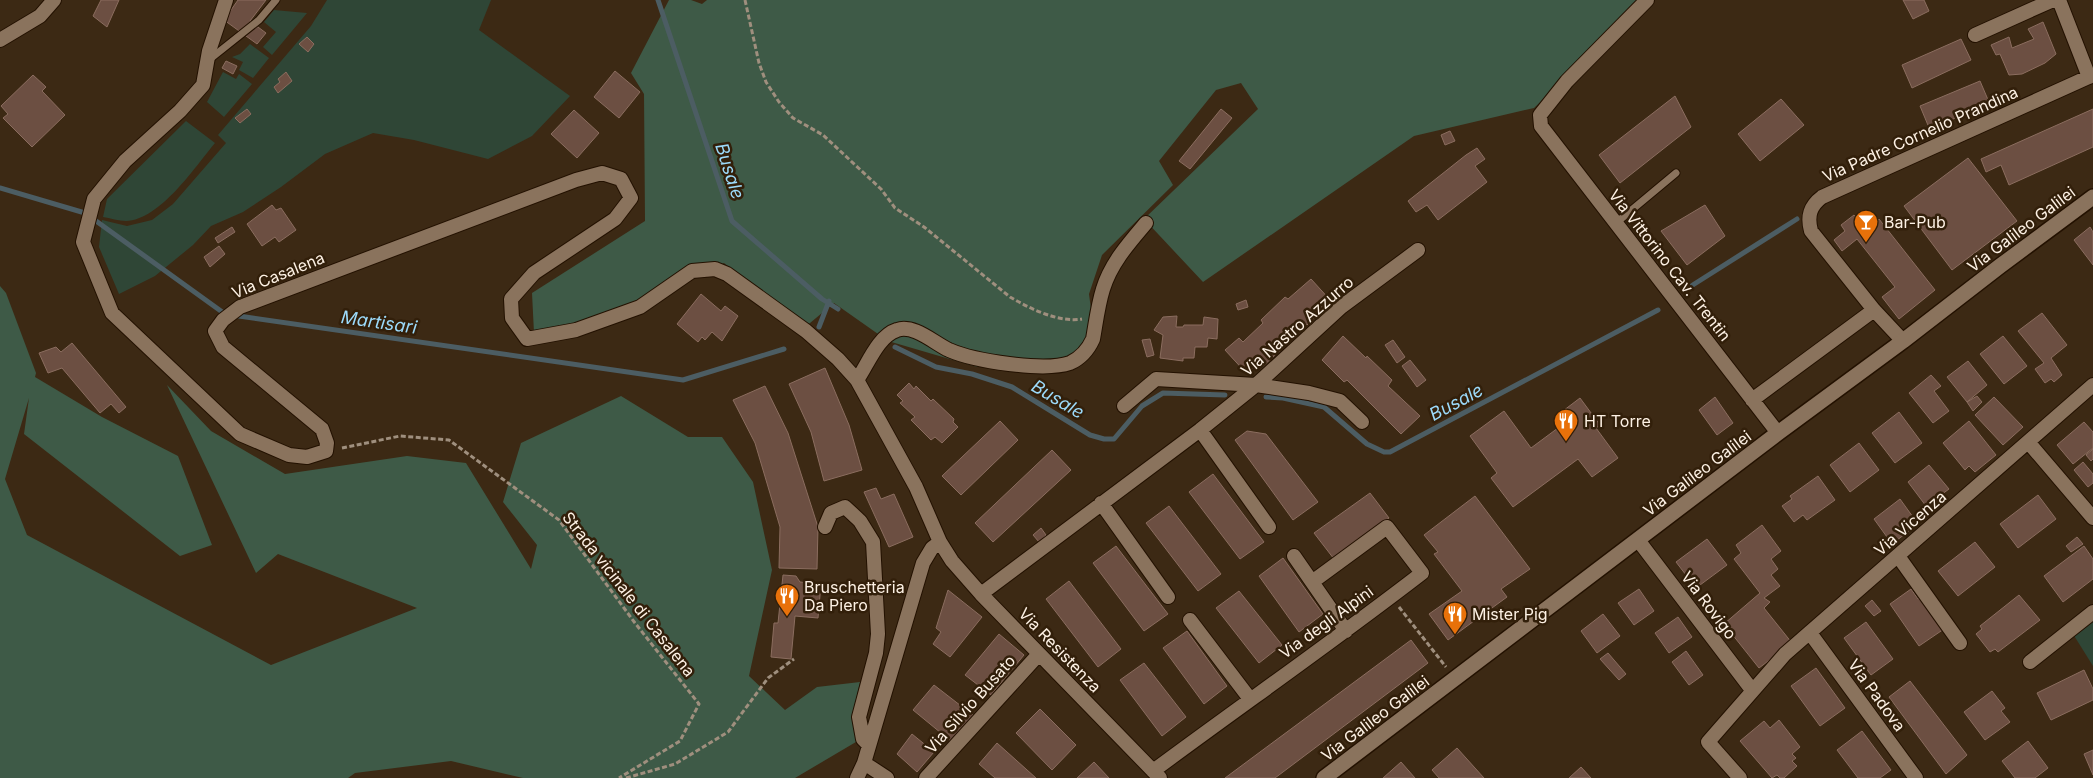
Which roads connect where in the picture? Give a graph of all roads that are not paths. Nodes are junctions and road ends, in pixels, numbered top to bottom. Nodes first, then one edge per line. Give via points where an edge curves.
1 (54, 0) edge
2 (226, 0) edge
3 (276, 0) edge
4 (1647, 0) edge
5 (2053, 0) edge
6 (2059, 0) edge
7 (1976, 35) dead end
8 (0, 40) edge
9 (208, 61) junction
10 (2091, 76) edge
11 (1676, 173) dead end
12 (2093, 197) edge
13 (1146, 223) dead end
14 (1616, 223) junction
15 (1418, 250) dead end
16 (692, 271) joint
17 (1874, 310) junction
18 (1903, 341) junction
19 (857, 380) junction
20 (1256, 385) junction
21 (2093, 385) edge
22 (1752, 400) junction
23 (1124, 406) dead end
24 (1362, 422) dead end
25 (1200, 430) junction
26 (1778, 433) junction
27 (2028, 443) junction
28 (1101, 503) junction
29 (2093, 518) edge
30 (825, 527) dead end
31 (1269, 527) dead end
32 (1638, 540) junction
33 (940, 542) junction
34 (1294, 556) dead end
35 (1898, 556) junction
36 (1312, 582) junction
37 (981, 594) junction
38 (1168, 597) dead end
39 (2093, 612) edge
40 (1190, 620) dead end
41 (1346, 631) junction
42 (1810, 633) junction
43 (1960, 643) dead end
44 (1039, 654) junction
45 (2030, 662) dead end
46 (1752, 690) junction
47 (1250, 699) junction
48 (868, 745) junction
49 (864, 763) junction
50 (1156, 775) edge
51 (857, 778) edge
52 (887, 778) edge
53 (926, 778) edge
54 (1324, 778) edge
55 (1740, 778) edge
56 (1916, 778) edge

1 - 8 street via 40,16
2 - 9 street
3 - 9 lane via 248,30
4 - 14 street, Via Vittorino Cav. Trentin via 1567,81 1540,115 1541,126
5 - 7 street
6 - 10 street, Via Padre Cornelio Prandina
9 - 16 street, Via Casalena via 203,86 125,161 94,199 83,242 112,313 240,434 290,455 307,457 326,452 327,443 322,429 223,347 215,331 240,307 576,180 602,174 621,179 631,198 615,219 534,273 511,299 512,318 527,339 576,330 640,307
10 - 17 street, Via Padre Cornelio Prandina via 1812,206 1809,217 1811,230
11 - 14 lane
12 - 18 main road, Via Galileo Galilei
13 - 19 street via 1126,246 1103,286 1093,339 1084,354 1070,363 1017,364 967,356 907,328 885,336
14 - 22 street, Via Vittorino Cav. Trentin
15 - 20 street, Via Nastro Azzurro via 1341,307
16 - 19 street, Via Resistenza via 715,269 727,274 806,331
17 - 18 street, Via Padre Cornelio Prandina
17 - 22 street
18 - 26 main road, Via Galileo Galilei
19 - 33 street, Via Resistenza via 916,487
20 - 23 street via 1156,379
20 - 24 street via 1340,401
20 - 25 street, Via Nastro Azzurro
21 - 27 street, Via Vicenza
22 - 26 street, Via Vittorino Cav. Trentin
25 - 28 street, Via Nastro Azzurro
25 - 31 street
26 - 32 main road, Via Galileo Galilei
27 - 29 street
27 - 35 street, Via Vicenza
28 - 37 street, Via Nastro Azzurro
28 - 38 street
30 - 48 street via 831,513 845,507 860,521 873,542 878,634 859,717 863,739
32 - 46 street, Via Rovigo
32 - 54 main road, Via Galileo Galilei
33 - 37 street, Via Resistenza
33 - 48 street via 923,563
34 - 36 street
35 - 42 street, Via Vicenza
35 - 43 street
36 - 41 street
36 - 41 street, Via degli Alpini via 1387,527 1422,572
37 - 44 street, Via Resistenza
39 - 45 street
40 - 47 street
41 - 47 street, Via degli Alpini
42 - 46 street, Via Vicenza via 1785,654
42 - 56 street, Via Padova
44 - 50 street, Via Resistenza
44 - 53 street, Via Silvio Busato
46 - 55 street, Via Vicenza via 1708,742
47 - 50 street, Via degli Alpini
48 - 49 street
49 - 51 street
49 - 52 street

